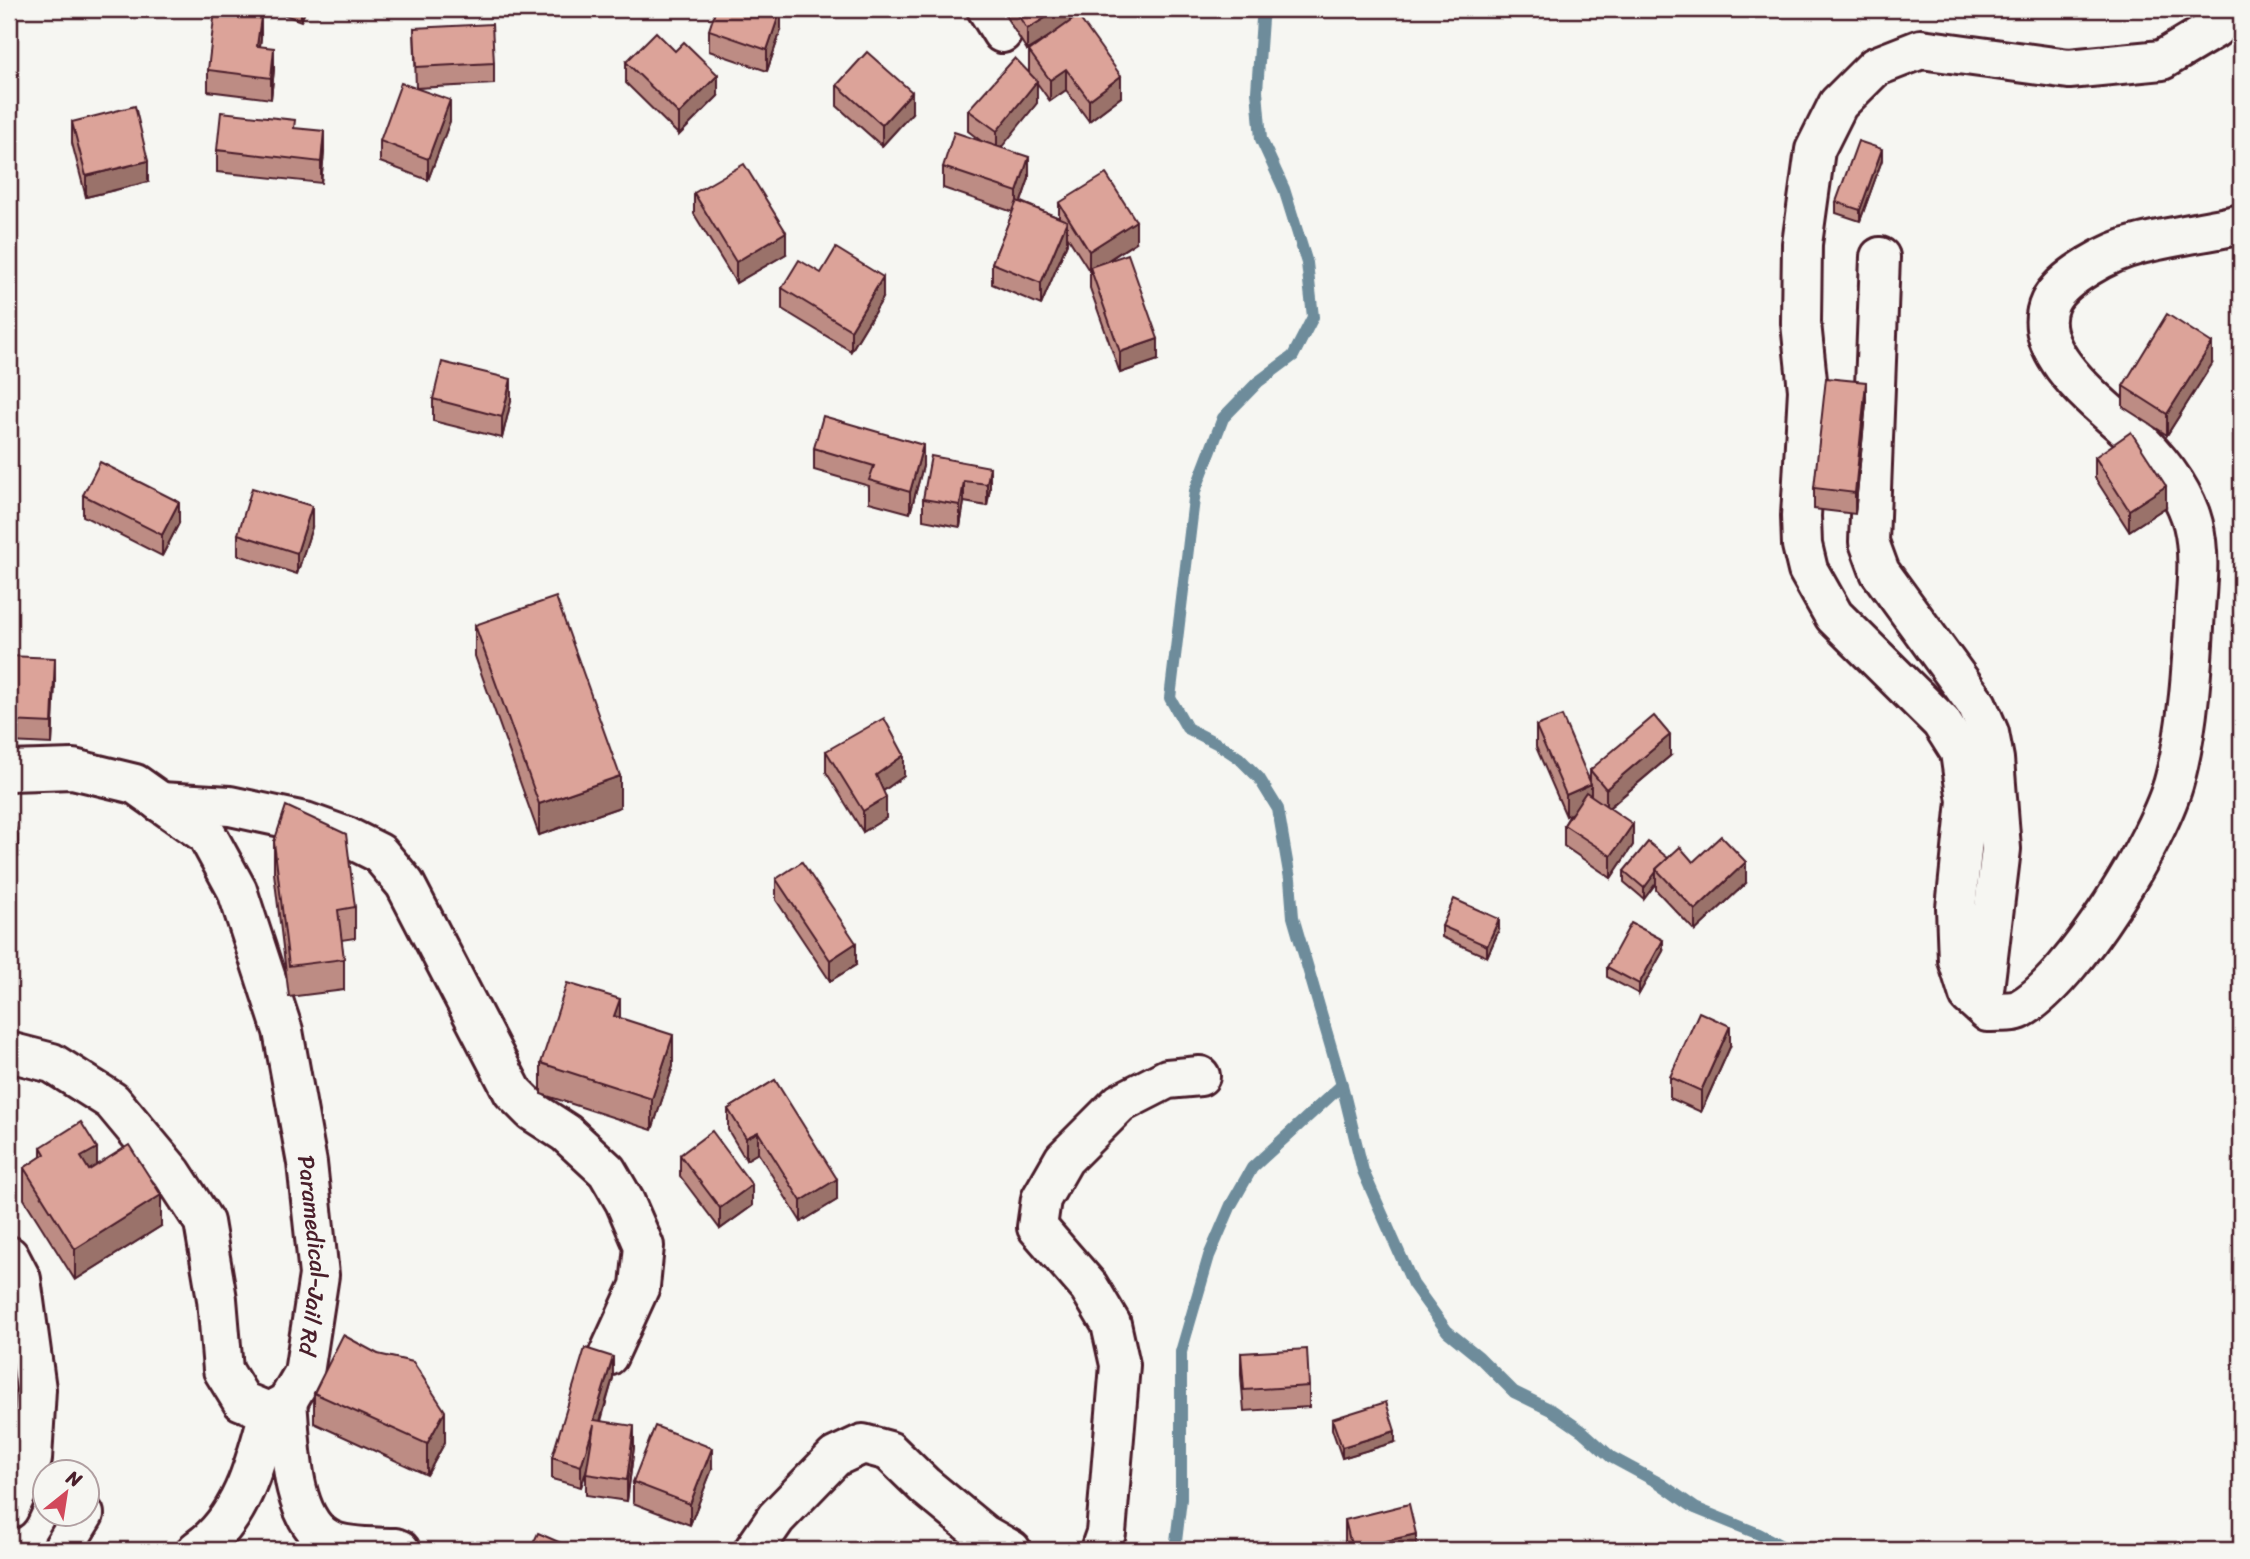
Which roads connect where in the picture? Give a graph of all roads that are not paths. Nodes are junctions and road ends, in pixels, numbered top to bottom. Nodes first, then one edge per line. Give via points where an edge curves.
1 (2235, 9) edge
2 (2241, 224) edge
3 (1880, 257) dead end
4 (9, 771) edge
5 (160, 802) junction
6 (1982, 1006) junction
7 (9, 1052) edge
8 (1200, 1076) dead end
9 (9, 1256) edge
10 (608, 1356) edge
11 (278, 1407) junction
12 (9, 1509) edge
13 (75, 1528) edge
14 (62, 1550) edge
15 (197, 1550) edge
16 (400, 1550) edge
17 (754, 1550) edge
18 (1011, 1550) edge
19 (1100, 1550) edge

1 - 6 street via 2214,29 2162,60 2139,63 2069,69 1921,49 1875,67 1838,104 1815,150 1802,244 1801,323 1808,390 1802,545 1808,570 1834,616 1941,722 1960,752 1967,801 1956,908 1958,960 1969,995
2 - 6 street via 2134,245 2067,281 2049,303 2045,336 2060,362 2140,441 2182,496 2193,525 2198,564 2193,646 2175,780 2118,894 2045,991 2017,1010 1988,1012
3 - 6 street via 1869,542 1880,572 1977,705 1989,733 2001,849
4 - 5 street, Paramedical-Jail Rd via 73,769 135,784
5 - 10 street via 230,806 305,822 379,853 405,884 513,1092 607,1171 644,1246 640,1286
5 - 11 street, Paramedical-Jail Rd via 206,835 237,890 283,1031 307,1163 319,1275 304,1373
7 - 11 street via 52,1063 112,1101 172,1174 204,1222 223,1370 242,1401
8 - 19 street via 1167,1079 1120,1103 1065,1159 1041,1199 1037,1227 1089,1287 1111,1324 1120,1365 1106,1533
9 - 12 street via 21,1279 36,1390 32,1459
11 - 15 street, Paramedical-Jail Rd via 232,1515 212,1540
11 - 16 street via 307,1519 326,1539
13 - 14 street
17 - 18 street via 776,1518 835,1457 863,1444 889,1451 983,1534

